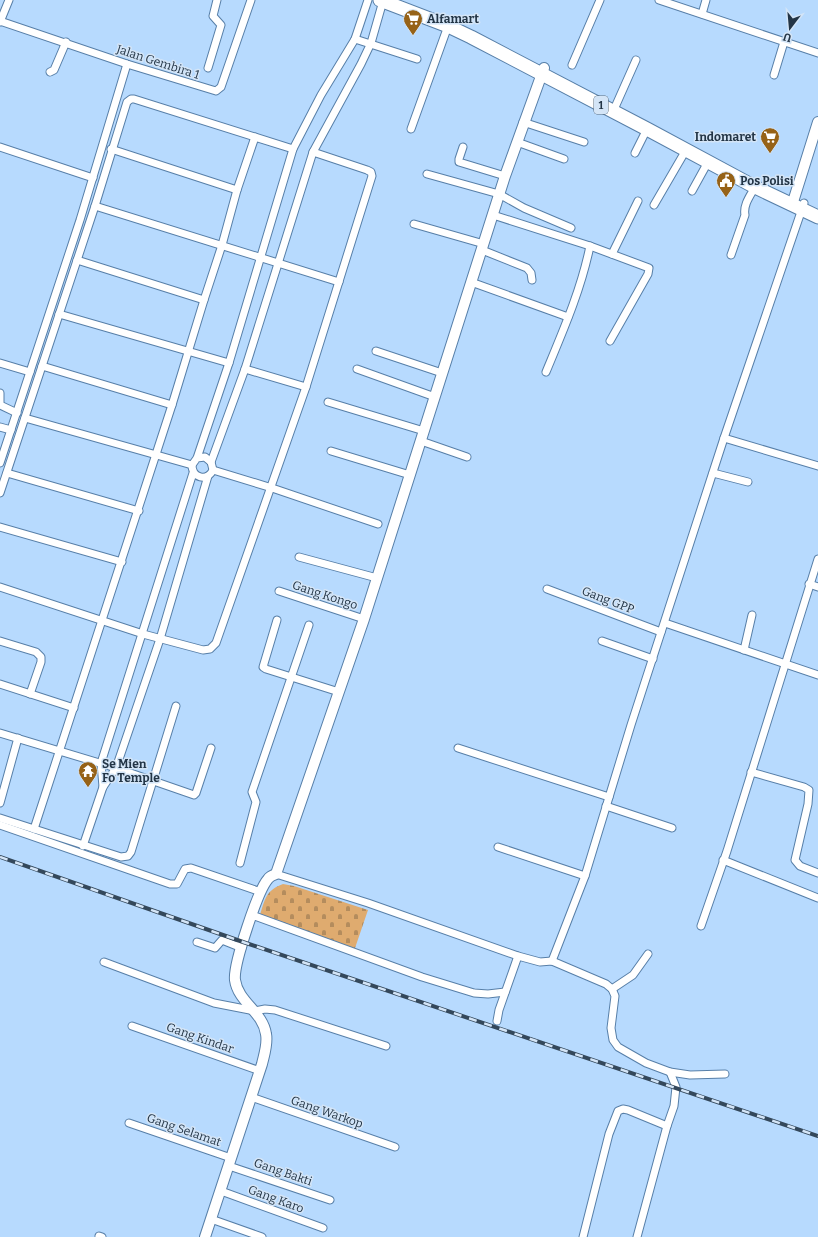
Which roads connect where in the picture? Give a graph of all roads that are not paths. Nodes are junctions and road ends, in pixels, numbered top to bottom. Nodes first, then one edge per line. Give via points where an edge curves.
1 (9, 0) edge
2 (217, 0) edge
3 (251, 0) edge
4 (368, 0) edge
5 (399, 0) edge
6 (600, 0) edge
7 (659, 0) edge
8 (706, 0) edge
9 (382, 1) edge
10 (702, 14) junction
11 (0, 21) edge
12 (448, 26) junction
13 (355, 39) junction
14 (66, 42) junction
15 (784, 42) junction
16 (370, 43) junction
17 (818, 53) edge
18 (417, 59) dead end
19 (636, 60) dead end
20 (127, 64) junction
21 (572, 65) dead end
22 (208, 68) dead end
23 (542, 71) junction
24 (50, 72) dead end
25 (774, 76) dead end
26 (616, 105) junction
27 (524, 122) junction
28 (818, 122) edge
29 (411, 129) dead end
30 (647, 130) junction
31 (255, 137) junction
32 (517, 142) junction
33 (584, 142) dead end
34 (0, 147) edge
35 (463, 147) dead end
36 (111, 149) junction
37 (293, 149) junction
38 (686, 150) junction
39 (313, 152) junction
40 (635, 153) dead end
41 (564, 159) dead end
42 (708, 162) junction
43 (427, 174) dead end
44 (505, 176) junction
45 (93, 178) junction
46 (755, 188) junction
47 (238, 190) junction
48 (692, 191) dead end
49 (499, 194) junction
50 (638, 201) dead end
51 (798, 204) junction
52 (654, 205) dead end
53 (95, 206) junction
54 (818, 210) edge
55 (493, 215) junction
56 (818, 217) edge
57 (414, 224) dead end
58 (572, 228) dead end
59 (222, 245) junction
60 (590, 246) junction
61 (483, 247) junction
62 (612, 254) junction
63 (731, 255) dead end
64 (260, 257) junction
65 (77, 260) junction
66 (279, 264) junction
67 (532, 280) dead end
68 (340, 282) junction
69 (471, 282) junction
70 (204, 300) junction
71 (59, 314) junction
72 (568, 317) junction
73 (610, 341) dead end
74 (188, 351) junction
75 (376, 351) dead end
76 (0, 363) edge
77 (229, 363) junction
78 (42, 366) junction
79 (245, 369) junction
80 (357, 369) dead end
81 (30, 372) junction
82 (546, 372) dead end
83 (442, 373) junction
84 (306, 387) junction
85 (0, 393) edge
86 (435, 397) junction
87 (328, 402) dead end
88 (172, 405) junction
89 (16, 413) junction
90 (25, 418) junction
91 (0, 427) edge
92 (11, 430) junction
93 (424, 431) junction
94 (724, 438) junction
95 (421, 441) junction
96 (331, 451) dead end
97 (156, 454) junction
98 (468, 457) dead end
99 (196, 458) junction
100 (211, 462) junction
101 (0, 463) edge
102 (192, 465) junction
103 (818, 466) edge
104 (213, 470) junction
105 (7, 473) junction
106 (193, 473) junction
107 (713, 473) junction
108 (410, 475) junction
109 (208, 476) junction
110 (748, 482) dead end
111 (272, 488) junction
112 (0, 493) edge
113 (138, 511) junction
114 (378, 524) dead end
115 (0, 527) edge
116 (299, 557) dead end
117 (818, 558) edge
118 (122, 562) junction
119 (377, 578) junction
120 (810, 584) junction
121 (0, 587) edge
122 (818, 587) edge
123 (547, 589) dead end
124 (279, 591) dead end
125 (752, 614) dead end
126 (364, 619) junction
127 (277, 620) dead end
128 (103, 621) junction
129 (665, 623) junction
130 (309, 625) dead end
131 (661, 632) junction
132 (143, 634) junction
133 (160, 639) junction
134 (0, 641) edge
135 (602, 641) dead end
136 (744, 650) junction
137 (653, 659) junction
138 (786, 664) junction
139 (818, 675) edge
140 (291, 678) junction
141 (0, 684) edge
142 (339, 692) junction
143 (30, 694) junction
144 (176, 706) dead end
145 (74, 708) junction
146 (0, 733) edge
147 (18, 738) junction
148 (211, 748) dead end
149 (458, 748) dead end
150 (60, 751) junction
151 (101, 763) junction
152 (116, 768) junction
153 (751, 772) junction
154 (152, 780) junction
155 (103, 787) junction
156 (609, 797) junction
157 (0, 803) edge
158 (606, 806) junction
159 (0, 818) edge
160 (0, 826) edge
161 (672, 828) dead end
162 (34, 829) junction
163 (83, 846) junction
164 (498, 847) dead end
165 (723, 860) junction
166 (240, 863) dead end
167 (818, 873) edge
168 (276, 874) junction
169 (585, 876) junction
170 (261, 892) junction
171 (818, 898) edge
172 (252, 914) junction
173 (701, 926) dead end
174 (197, 942) dead end
175 (242, 948) junction
176 (648, 954) dead end
177 (518, 956) junction
178 (552, 960) junction
179 (104, 962) dead end
180 (612, 989) junction
181 (505, 992) junction
182 (255, 1011) junction
183 (497, 1021) dead end
184 (132, 1026) dead end
185 (386, 1046) dead end
186 (260, 1071) junction
187 (670, 1072) junction
188 (725, 1074) dead end
189 (251, 1097) junction
190 (130, 1123) dead end
191 (667, 1126) junction
192 (395, 1147) dead end
193 (230, 1162) junction
194 (221, 1191) junction
195 (330, 1200) dead end
196 (211, 1219) junction
197 (323, 1228) dead end
198 (205, 1237) edge
199 (262, 1237) edge
200 (583, 1237) edge
201 (637, 1237) edge

1 - 11 street
2 - 22 street via 213,16 221,24
3 - 20 street, Jalan Gembira 1 via 218,90 213,91
4 - 13 street
5 - 23 highway, 1 via 451,20
6 - 21 street
7 - 10 street
8 - 10 street
9 - 12 highway, 1
9 - 16 street
10 - 15 street
11 - 14 street, Jalan Gembira 1
12 - 23 highway, 1
12 - 29 street
13 - 16 street
13 - 37 street via 321,95
14 - 20 street, Jalan Gembira 1
14 - 24 street via 54,70
15 - 17 street
15 - 25 street
16 - 18 street
16 - 39 street
19 - 26 street
20 - 45 street
23 - 26 highway, 1
23 - 27 main road
23 - 30 highway, 1
26 - 51 highway, 1
27 - 32 main road
27 - 33 street
28 - 51 main road
30 - 38 highway, 1
30 - 40 street
31 - 36 street via 132,99 126,103
31 - 37 street
31 - 47 street
32 - 41 street
32 - 44 main road
34 - 45 street
35 - 44 street via 459,162
36 - 47 street
36 - 53 street
37 - 64 street
38 - 42 highway, 1
38 - 52 street
39 - 66 street
39 - 68 street via 367,170 372,174
42 - 46 highway, 1
42 - 48 street
43 - 49 street
44 - 49 main road
45 - 81 street
46 - 51 highway, 1
46 - 63 street via 745,206 745,215
47 - 59 street
49 - 55 main road
49 - 58 street via 524,208
50 - 62 street
51 - 54 highway, 1
51 - 56 highway, 1
51 - 94 street via 769,307
53 - 59 street
53 - 65 street
55 - 60 street
55 - 61 main road
57 - 61 street
59 - 64 street
59 - 70 street
60 - 62 street
60 - 72 street via 586,269
61 - 67 street via 527,268
61 - 69 main road
62 - 73 street via 650,269
64 - 66 street
64 - 77 street
65 - 70 street
65 - 71 street
66 - 68 street
66 - 79 street
68 - 84 street
69 - 72 street
69 - 83 main road
70 - 74 street
71 - 74 street
71 - 78 street
72 - 82 street
74 - 77 street
74 - 88 street
75 - 83 street
76 - 81 street
77 - 99 street
78 - 88 street
78 - 90 street
79 - 84 street
79 - 100 street
80 - 86 street
81 - 89 street
83 - 86 main road
84 - 111 street
85 - 89 street via 1,406
86 - 93 main road
87 - 93 street
88 - 97 street
89 - 92 street
90 - 97 street
90 - 105 street
91 - 92 street
92 - 101 street
93 - 95 main road
94 - 103 street
94 - 107 street
95 - 98 street
95 - 108 main road
96 - 108 street
97 - 102 street
97 - 113 street
99 - 100 street via 204,457
99 - 102 street
100 - 104 street
102 - 106 street
104 - 109 street
104 - 111 street
105 - 112 street
105 - 113 street
106 - 109 street via 200,478
106 - 132 street
107 - 110 street
107 - 129 street
108 - 119 main road
109 - 133 street
111 - 114 street
111 - 133 street via 216,643 210,649 203,650
113 - 118 street
115 - 118 street
116 - 119 street
117 - 120 street
118 - 128 street
119 - 126 main road
120 - 122 street
120 - 138 street
121 - 128 street
123 - 131 street, Gang GPP
124 - 126 street, Gang Kongo
125 - 136 street
126 - 142 main road
127 - 140 street via 263,665 266,669
128 - 132 street
128 - 145 street
129 - 131 street
129 - 136 street
130 - 140 street
131 - 137 street
132 - 133 street
132 - 151 street
133 - 152 street
134 - 143 street via 36,652 41,657
135 - 137 street
136 - 138 street
137 - 156 street
138 - 139 street
138 - 153 street
140 - 142 street
140 - 166 street via 252,792 256,802
141 - 143 street
142 - 168 main road
143 - 145 street
144 - 154 street
145 - 150 street
146 - 147 street
147 - 150 street
147 - 157 street
148 - 154 street via 195,795
149 - 156 street
150 - 151 street
150 - 162 street
151 - 152 street
151 - 155 street
152 - 154 street
152 - 155 street
153 - 165 street
153 - 167 street via 809,790 794,860 800,866
154 - 163 street via 129,854 121,857
155 - 163 street
156 - 158 street
158 - 161 street
158 - 169 street
159 - 162 street
160 - 170 street via 170,884 177,884 185,869 191,868
162 - 163 street
164 - 169 street
165 - 171 street
165 - 173 street
168 - 170 main road via 268,879
168 - 177 street via 368,903
169 - 178 street
170 - 172 main road
172 - 175 main road
172 - 181 street via 422,977 474,993
174 - 175 street via 215,948 223,940
175 - 182 main road via 236,969 236,986
176 - 180 street via 633,975
177 - 178 street via 540,962
177 - 181 street
178 - 180 street
179 - 182 street via 214,1003
180 - 187 street via 615,996 611,1028 613,1040 618,1047 640,1060
181 - 183 street
182 - 185 street via 274,1010
182 - 186 main road via 267,1039
184 - 186 street, Gang Kindar
186 - 189 main road
187 - 188 street via 690,1075
187 - 191 street via 676,1087 674,1106
189 - 192 street, Gang Warkop
189 - 193 main road
190 - 193 street, Gang Selamat
191 - 200 street via 623,1108 618,1111 608,1134
191 - 201 street
193 - 194 main road
193 - 195 street, Gang Bakti
194 - 196 main road
194 - 197 street, Gang Karo
196 - 198 main road
196 - 199 street

